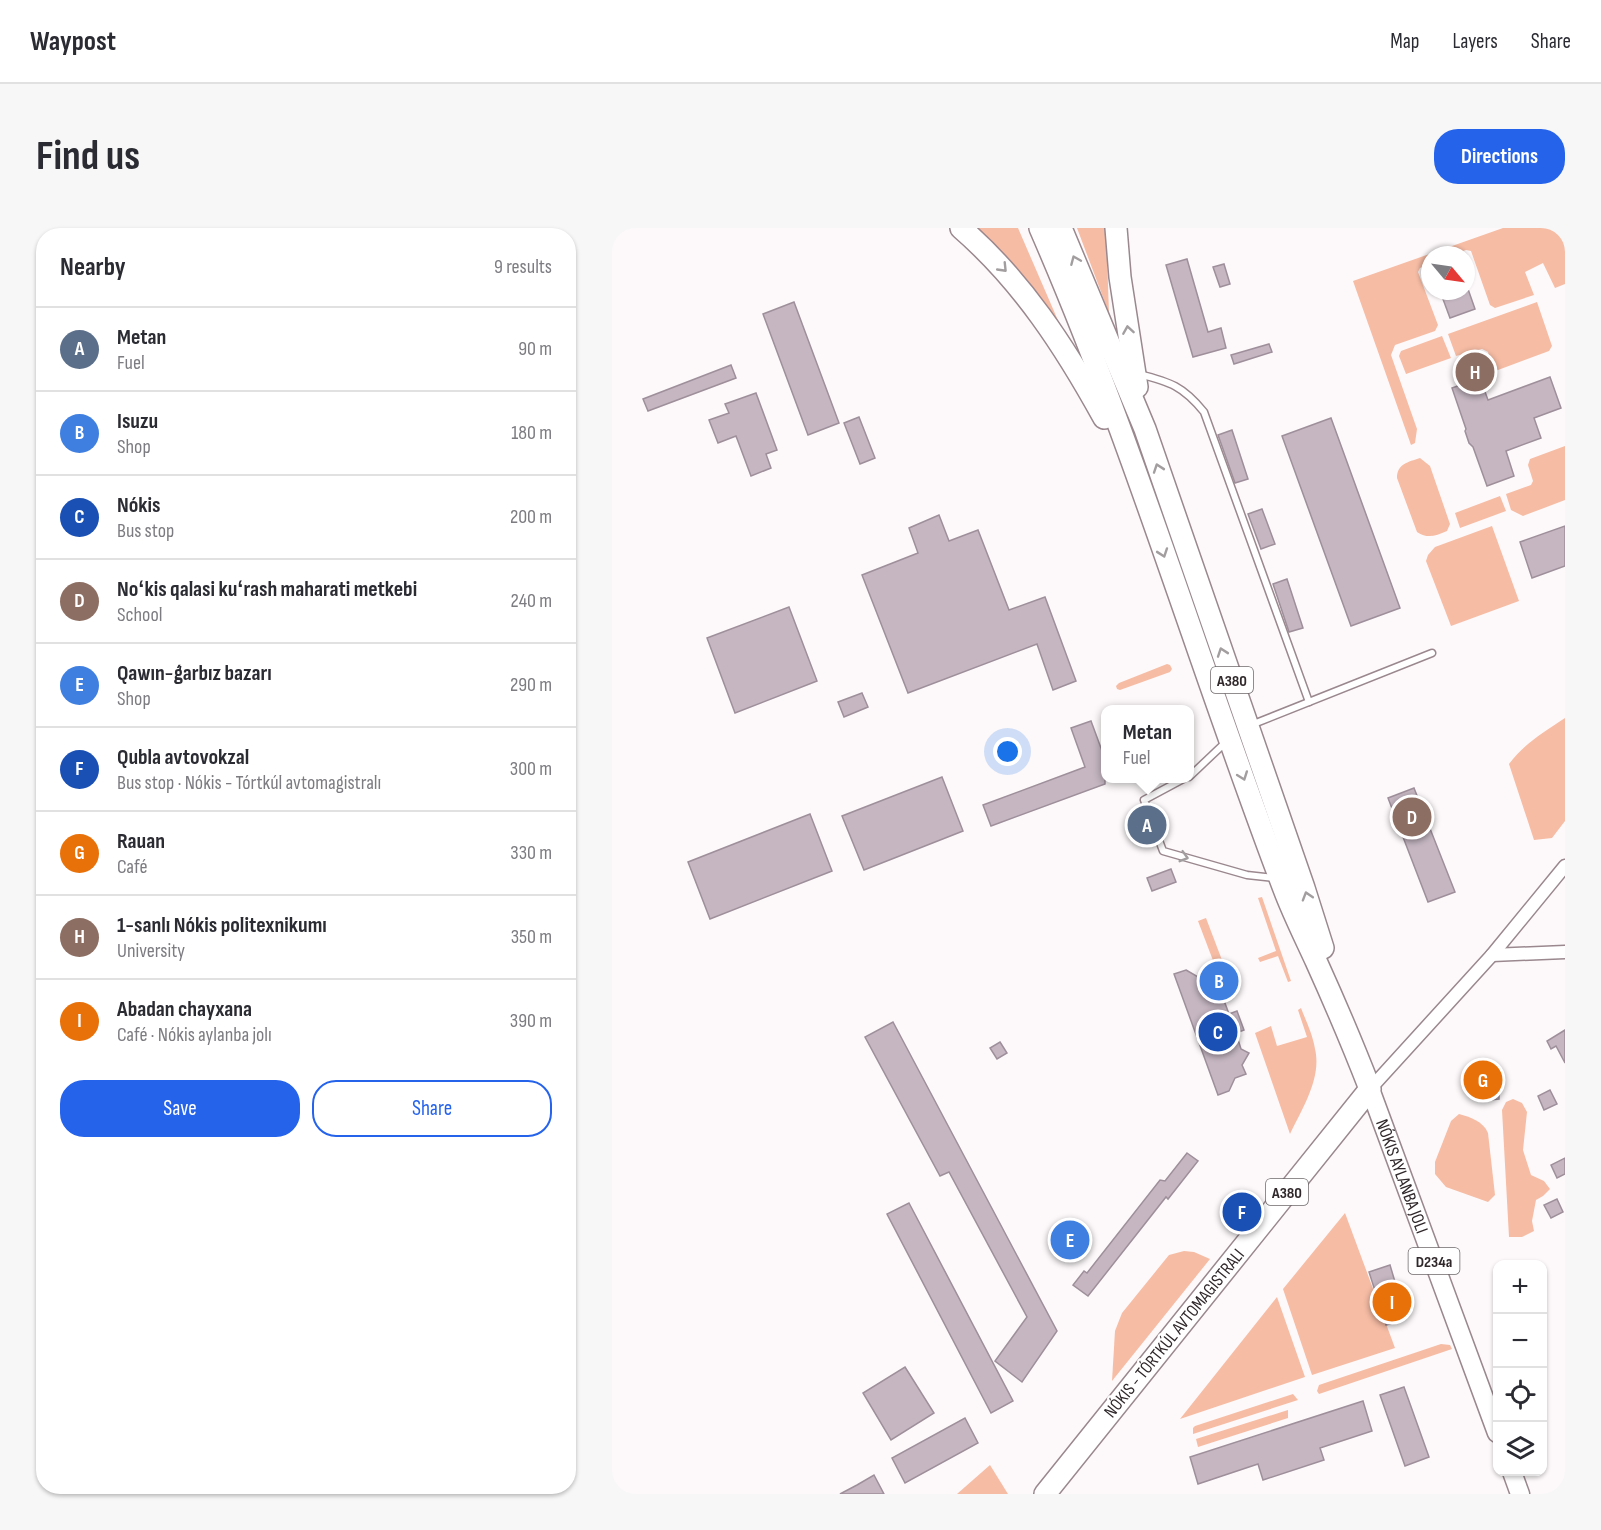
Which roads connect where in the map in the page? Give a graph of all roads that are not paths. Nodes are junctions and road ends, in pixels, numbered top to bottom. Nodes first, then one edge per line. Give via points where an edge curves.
1 (961, 228) edge
2 (1040, 228) edge
3 (1061, 228) edge
4 (1116, 228) edge
5 (1096, 336) junction
6 (1135, 373) junction
7 (1145, 429) junction
8 (1137, 476) junction
9 (1432, 653) dead end
10 (1308, 702) junction
11 (1248, 726) junction
12 (1229, 738) junction
13 (1194, 771) edge
14 (1177, 783) edge
15 (1565, 866) edge
16 (1280, 879) junction
17 (1565, 952) edge
18 (1492, 955) junction
19 (1348, 1032) junction
20 (1370, 1089) junction
21 (1493, 1422) edge
22 (1513, 1476) edge
23 (1045, 1494) edge
24 (1520, 1494) edge

1 -> 8 highway via 1008,273 1046,321
2 - 5 highway, A380
5 -> 3 highway, A380
6 -> 4 highway
5 - 7 highway, A380
5 - 8 highway, A380
6 - 7 highway
6 - 10 lane via 1178,386 1204,412
11 -> 7 highway, A380
8 -> 12 highway, A380
9 - 10 lane
10 - 11 lane
19 -> 11 highway, A380
12 - 13 lane
12 -> 16 highway, A380
14 -> 16 lane via 1144,800 1163,850 1247,875
15 - 18 street
16 - 19 highway, A380
17 - 18 street
18 - 20 street
19 - 20 highway, A380
20 - 21 main road, D234a
20 - 23 highway, A380
22 - 24 main road

